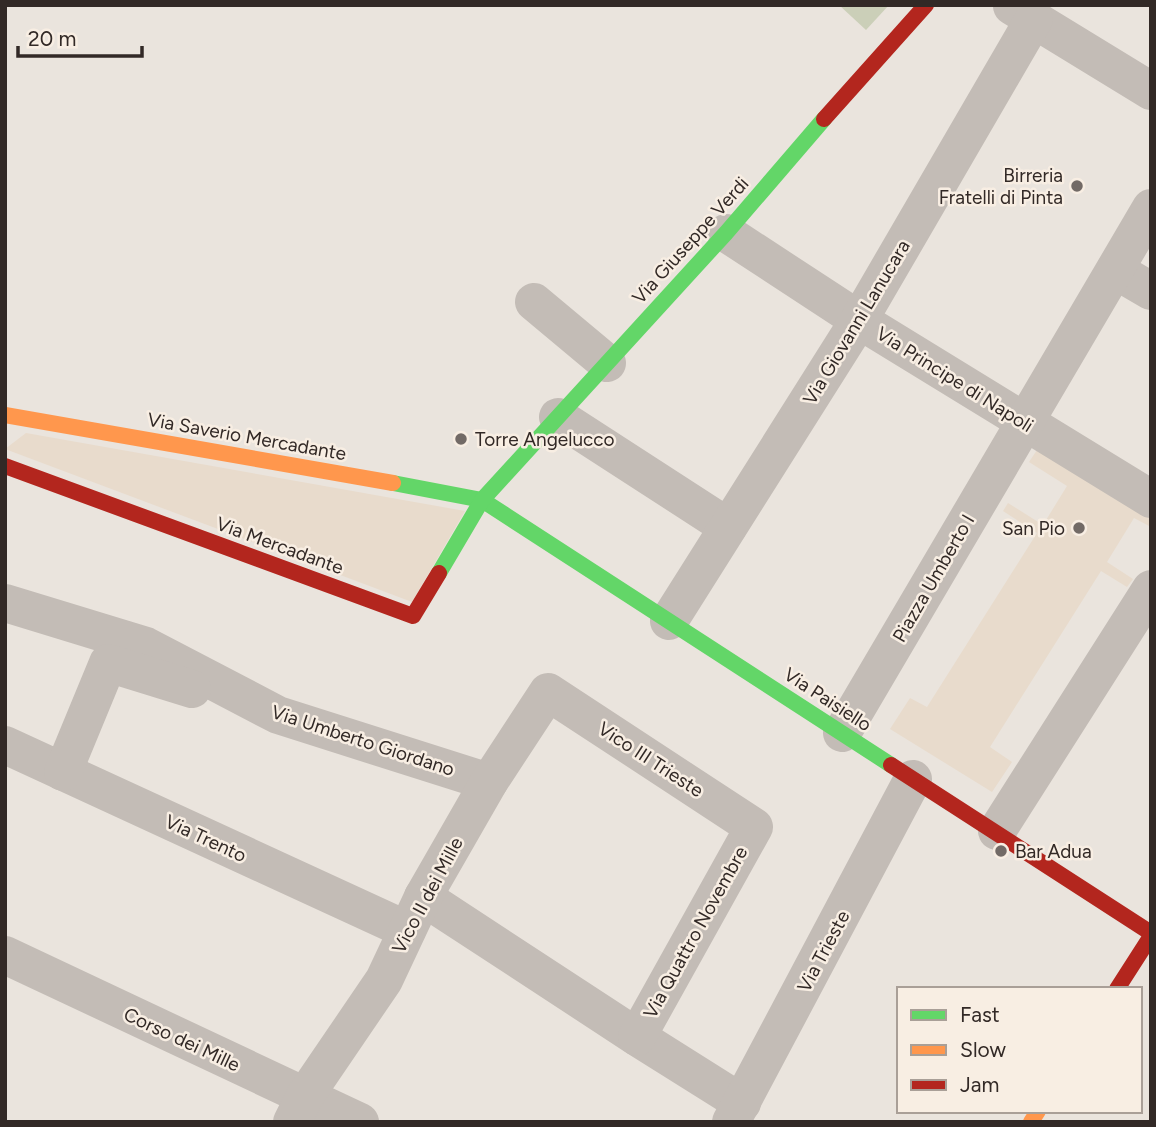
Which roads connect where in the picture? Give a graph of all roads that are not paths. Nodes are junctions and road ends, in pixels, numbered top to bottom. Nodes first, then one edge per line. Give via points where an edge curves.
1 (926, 5) edge
2 (1023, 12) edge
3 (1151, 91) edge
4 (1151, 208) edge
5 (726, 233) junction
6 (1115, 270) junction
7 (1151, 290) edge
8 (534, 302) dead end
9 (859, 320) junction
10 (607, 363) junction
11 (5, 415) edge
12 (558, 417) junction
13 (1024, 422) junction
14 (5, 466) edge
15 (1151, 499) edge
16 (482, 500) junction
17 (728, 527) junction
18 (1151, 589) edge
19 (5, 603) edge
20 (669, 621) junction
21 (548, 692) joint
22 (278, 715) junction
23 (842, 733) junction
24 (5, 745) edge
25 (63, 772) junction
26 (913, 779) junction
27 (489, 782) junction
28 (754, 827) joint
29 (997, 831) junction
30 (415, 914) junction
31 (1151, 935) edge
32 (5, 955) edge
33 (1118, 987) edge
34 (637, 1037) junction
35 (299, 1109) edge
36 (737, 1112) edge
37 (360, 1122) edge

1 - 5 street, Via Giuseppe Verdi
2 - 3 street
2 - 9 street, Via Giovanni Lanucara
4 - 6 street, Piazza Umberto I
5 - 9 street, Via Principe di Napoli
5 - 10 street, Via Giuseppe Verdi
6 - 7 street
6 - 13 street, Piazza Umberto I
8 - 10 street
9 - 13 street, Via Principe di Napoli
9 - 17 street, Via Giovanni Lanucara
10 - 12 street, Via Giuseppe Verdi
11 - 16 street, Via Saverio Mercadante
12 - 16 street, Via Giuseppe Verdi
12 - 17 street
13 - 15 street, Via Principe di Napoli
13 - 23 street, Piazza Umberto I
14 - 16 street, Via Mercadante via 413,616
16 - 20 street, Via Paisiello
17 - 20 street, Via Giovanni Lanucara
18 - 29 street
19 - 22 street, Via Umberto Giordano via 146,646
20 - 23 street, Via Paisiello
21 - 27 street, Vico II dei Mille
21 - 28 street, Vico III Trieste
22 - 25 street via 108,663
22 - 27 street, Via Umberto Giordano
23 - 26 street, Via Paisiello
24 - 25 street, Via Trento
25 - 30 street, Via Trento
26 - 29 street, Via Paisiello
26 - 36 street, Via Trieste
27 - 30 street, Vico II dei Mille
28 - 34 street, Via Quattro Novembre
29 - 31 street, Via Paisiello
30 - 34 street, Via Trento
30 - 35 street, Vico II dei Mille via 383,980
31 - 33 street
32 - 35 street, Corso dei Mille
34 - 36 street, Via Trento
35 - 37 street, Corso dei Mille

